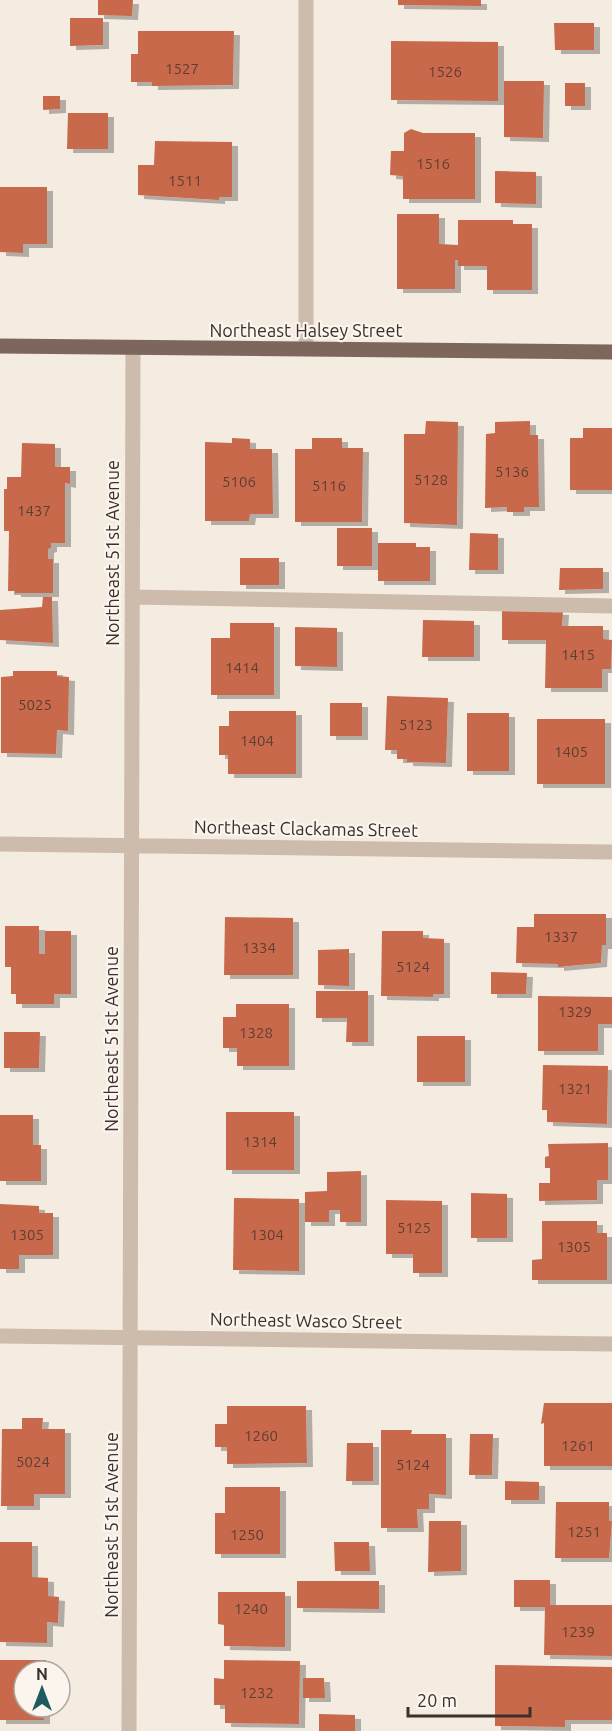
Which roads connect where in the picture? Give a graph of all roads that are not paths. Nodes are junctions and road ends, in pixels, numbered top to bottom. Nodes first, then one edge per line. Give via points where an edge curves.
1 (306, 0) edge
2 (0, 346) edge
3 (133, 348) junction
4 (306, 349) junction
5 (612, 352) edge
6 (132, 597) junction
7 (612, 606) edge
8 (0, 844) edge
9 (130, 845) junction
10 (612, 852) edge
11 (0, 1336) edge
12 (131, 1337) junction
13 (612, 1344) edge
14 (129, 1731) edge

1 - 4 street
2 - 3 main road, Northeast Halsey Street
3 - 4 main road, Northeast Halsey Street
3 - 6 street, Northeast 51st Avenue
4 - 5 main road, Northeast Halsey Street
6 - 7 street
6 - 9 street, Northeast 51st Avenue
8 - 9 street, Northeast Clackamas Street
9 - 10 street, Northeast Clackamas Street
9 - 12 street, Northeast 51st Avenue
11 - 12 street, Northeast Wasco Street
12 - 13 street, Northeast Wasco Street
12 - 14 street, Northeast 51st Avenue

